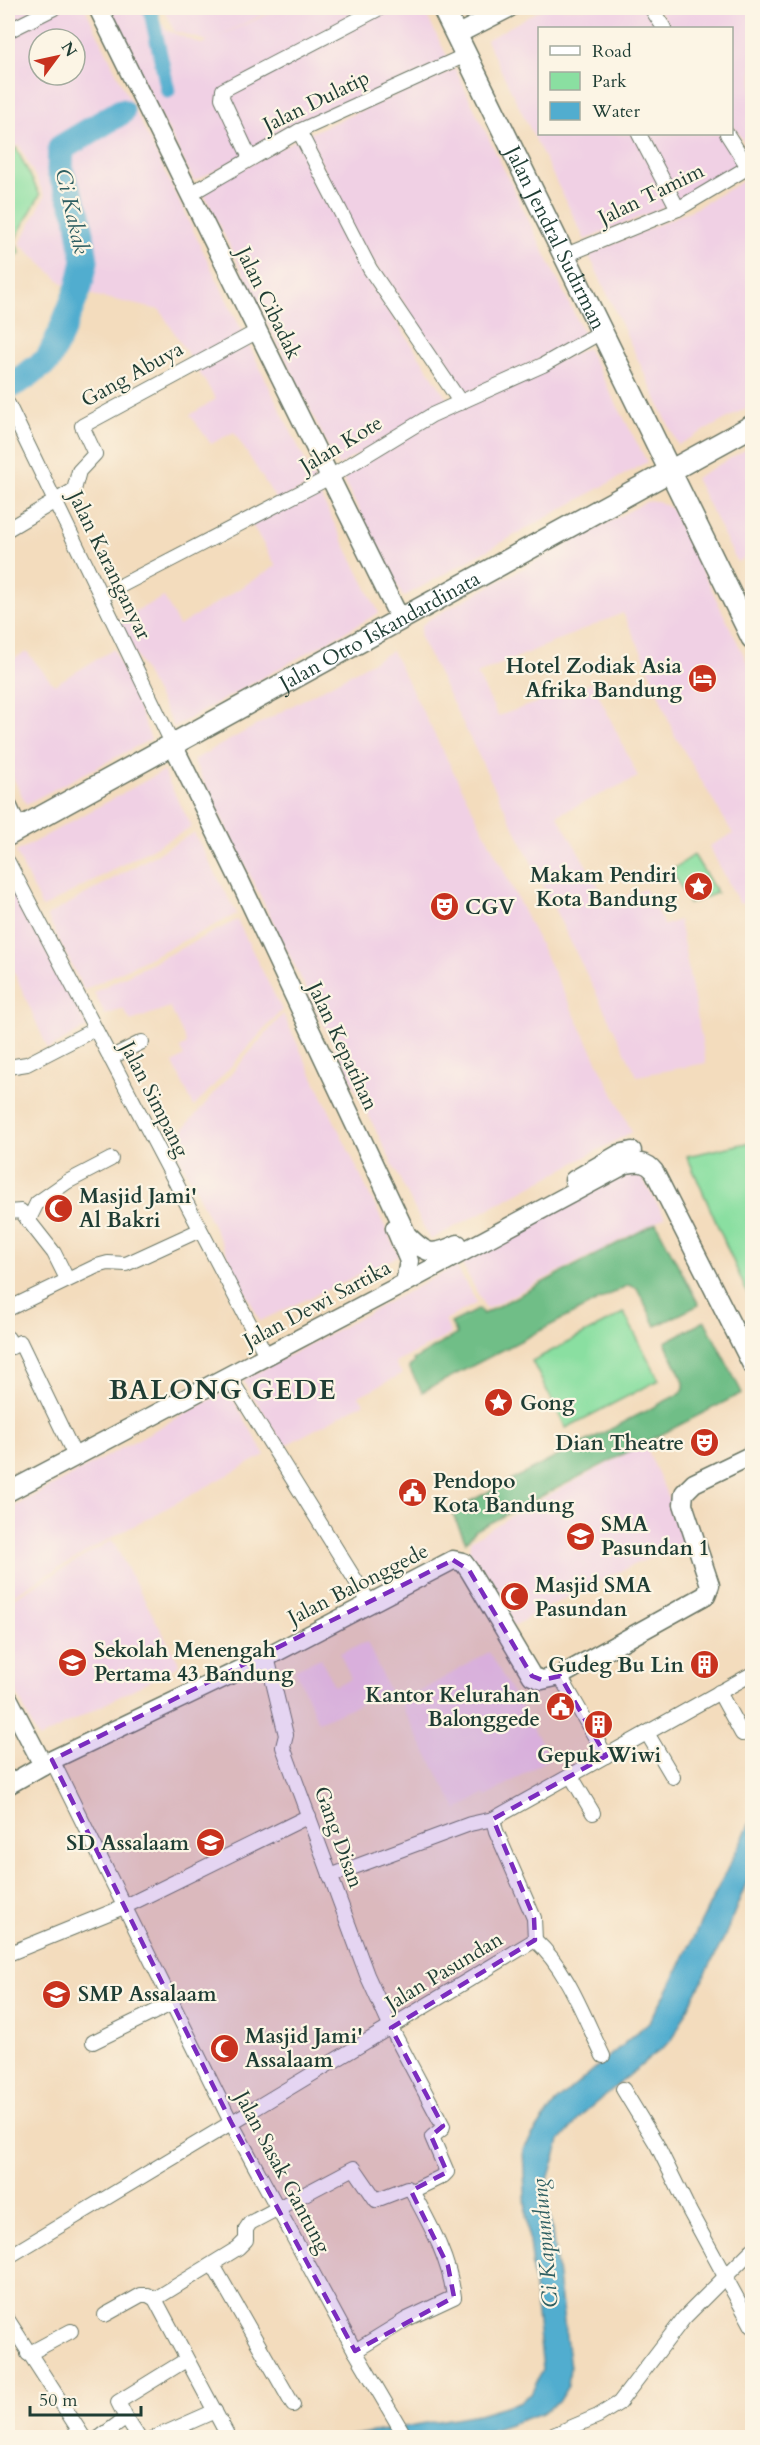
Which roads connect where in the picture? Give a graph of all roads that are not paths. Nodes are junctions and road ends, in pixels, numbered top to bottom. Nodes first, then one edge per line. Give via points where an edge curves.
1 (54, 8) edge
2 (98, 8) edge
3 (380, 8) edge
4 (443, 8) edge
5 (509, 8) edge
6 (651, 8) edge
7 (663, 27) edge
8 (8, 31) edge
9 (456, 35) junction
10 (466, 55) junction
11 (299, 131) junction
12 (640, 135) edge
13 (728, 135) edge
14 (250, 158) junction
15 (750, 166) edge
16 (190, 194) junction
17 (678, 209) junction
18 (566, 255) junction
19 (258, 331) junction
20 (603, 332) junction
21 (461, 403) junction
22 (8, 404) edge
23 (753, 426) edge
24 (670, 470) junction
25 (330, 477) junction
26 (56, 502) junction
27 (8, 529) edge
28 (101, 596) junction
29 (400, 619) junction
30 (753, 638) edge
31 (165, 749) junction
32 (8, 807) edge
33 (13, 832) edge
34 (8, 862) edge
35 (95, 1029) junction
36 (142, 1042) dead end
37 (110, 1058) junction
38 (8, 1067) edge
39 (111, 1159) dead end
40 (660, 1183) junction
41 (537, 1207) junction
42 (8, 1212) edge
43 (28, 1221) junction
44 (200, 1230) junction
45 (67, 1279) junction
46 (405, 1283) junction
47 (8, 1309) edge
48 (8, 1338) edge
49 (266, 1355) junction
50 (753, 1365) edge
51 (228, 1375) junction
52 (753, 1455) edge
53 (75, 1456) junction
54 (8, 1492) edge
55 (369, 1602) junction
56 (267, 1657) junction
57 (753, 1674) edge
58 (560, 1676) junction
59 (719, 1692) junction
60 (8, 1698) edge
61 (647, 1733) junction
62 (742, 1734) dead end
63 (606, 1756) junction
64 (47, 1762) junction
65 (571, 1776) junction
66 (674, 1777) dead end
67 (8, 1785) edge
68 (593, 1813) dead end
69 (309, 1816) junction
70 (493, 1819) junction
71 (330, 1876) junction
72 (126, 1906) junction
73 (535, 1940) junction
74 (8, 1954) edge
75 (173, 2003) junction
76 (391, 2028) junction
77 (93, 2042) dead end
78 (603, 2056) dead end
79 (623, 2089) dead end
80 (231, 2122) junction
81 (412, 2191) junction
82 (278, 2208) junction
83 (753, 2250) edge
84 (8, 2257) edge
85 (213, 2265) junction
86 (727, 2275) junction
87 (155, 2300) junction
88 (105, 2315) dead end
89 (8, 2320) edge
90 (753, 2325) edge
91 (70, 2331) dead end
92 (356, 2351) junction
93 (28, 2354) junction
94 (186, 2360) junction
95 (293, 2405) dead end
96 (215, 2411) junction
97 (126, 2418) junction
98 (84, 2438) edge
99 (99, 2438) edge
100 (139, 2438) edge
101 (154, 2438) edge
102 (229, 2438) edge
103 (406, 2438) edge
104 (546, 2438) edge

1 - 8 street
2 - 16 street, Jalan Cibadak
3 - 14 street via 224,90 222,98
4 - 9 main road, Jalan Jendral Sudirman
5 - 9 street
6 - 7 street
9 - 10 main road, Jalan Jendral Sudirman
10 - 11 street, Jalan Dulatip
10 - 18 main road, Jalan Jendral Sudirman
11 - 14 street, Jalan Dulatip
11 - 21 street via 370,269
12 - 17 street
13 - 15 street
14 - 16 street, Jalan Dulatip
15 - 17 street, Jalan Tamim
16 - 19 street, Jalan Cibadak
17 - 18 street, Jalan Tamim
18 - 20 main road, Jalan Jendral Sudirman
19 - 25 street, Jalan Cibadak
19 - 26 street, Gang Abuya via 82,426 95,454 79,471 72,493
20 - 21 street, Jalan Kote
20 - 24 main road, Jalan Jendral Sudirman
21 - 25 street, Jalan Kote via 395,435
22 - 26 street, Jalan Karanganyar
23 - 24 main road, Jalan Otto Iskandardinata
24 - 29 main road, Jalan Otto Iskandardinata
24 - 30 main road, Jalan Jendral Sudirman
25 - 28 street, Jalan Kote
25 - 29 street, Jalan Cibadak
26 - 27 street
26 - 28 street, Jalan Karanganyar
28 - 31 street, Jalan Karanganyar
29 - 31 main road, Jalan Otto Iskandardinata
31 - 33 main road, Jalan Otto Iskandardinata
31 - 41 street, Jalan Kepatihan via 242,885 407,1235 429,1253 441,1252
31 - 46 street, Jalan Kepatihan via 251,916 404,1248 409,1261
32 - 33 street
34 - 35 street, Jalan Simpang
35 - 37 street, Jalan Simpang
35 - 38 street via 27,1064
36 - 37 street
37 - 44 street, Jalan Simpang
39 - 43 street via 37,1203
40 - 41 street, Jalan Dewi Sartika via 654,1171 640,1161
40 - 41 street, Jalan Dewi Sartika via 653,1158 635,1150 619,1154
40 - 50 street
41 - 46 street, Jalan Dewi Sartika
42 - 43 street via 21,1211
43 - 45 street via 54,1253
44 - 45 street via 126,1264 102,1264
44 - 49 street, Jalan Simpang
45 - 47 street
46 - 49 street, Jalan Dewi Sartika
48 - 53 street via 12,1347 20,1342
49 - 51 street, Jalan Dewi Sartika
51 - 53 street, Jalan Dewi Sartika
51 - 55 street
52 - 58 street via 694,1483 684,1493 683,1504 710,1585 706,1595
53 - 54 street, Jalan Dewi Sartika
55 - 56 street, Jalan Balonggede
55 - 58 street, Jalan Balonggede via 453,1560 463,1562 532,1676 542,1680
56 - 64 street, Jalan Balonggede
56 - 69 street, Gang Disan via 286,1736 283,1747
57 - 59 street
58 - 63 street
59 - 61 street
59 - 62 street
60 - 64 street
61 - 63 street
61 - 66 street
63 - 65 street
64 - 67 street, Jalan Balonggede
64 - 72 street, Jalan Sasak Gantung
65 - 68 street
65 - 70 street
69 - 71 street, Gang Disan
69 - 72 street
70 - 71 street
70 - 73 street, Jalan Pasundan via 534,1918
71 - 76 street, Gang Disan
72 - 74 street
72 - 75 street, Jalan Sasak Gantung
73 - 76 street, Jalan Pasundan
73 - 78 street via 549,1952 560,1970
75 - 77 street
75 - 80 street, Jalan Sasak Gantung
76 - 80 street, Jalan Pasundan
76 - 81 street, Gang Disan via 443,2126 432,2137 447,2172
79 - 86 street
80 - 82 street, Jalan Sasak Gantung
80 - 84 street, Jalan Pasundan
81 - 82 street via 407,2188 376,2200 354,2168
81 - 92 street via 448,2266 454,2297 407,2319
82 - 85 street via 250,2223 246,2240
82 - 92 street, Jalan Sasak Gantung
83 - 86 street
85 - 87 street
85 - 95 street
86 - 90 street
86 - 104 street via 684,2318 619,2403
87 - 88 street via 141,2295
87 - 94 street
89 - 93 street
91 - 93 street
92 - 103 street, Jalan Sasak Gantung
93 - 98 street
94 - 96 street
94 - 97 street via 118,2402
96 - 101 street
96 - 102 street
97 - 99 street
97 - 100 street

